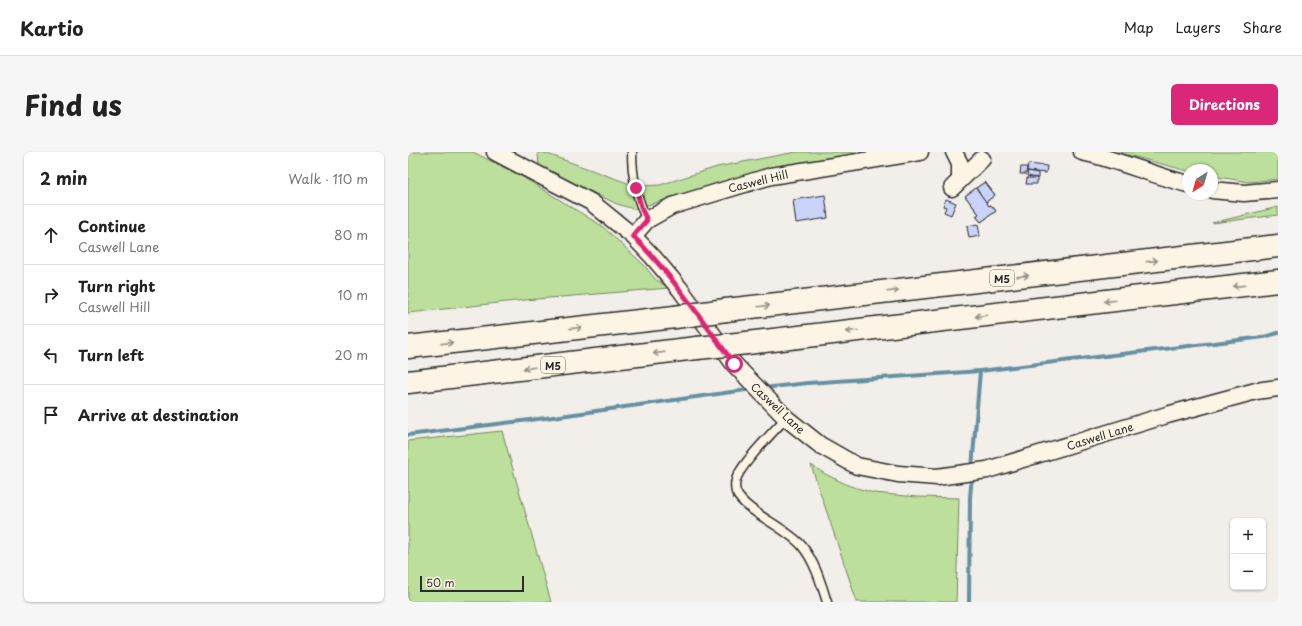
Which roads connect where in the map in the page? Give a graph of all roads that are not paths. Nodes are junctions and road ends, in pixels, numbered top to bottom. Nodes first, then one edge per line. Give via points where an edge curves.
1 (494, 152) edge
2 (632, 152) edge
3 (920, 152) edge
4 (954, 152) edge
5 (1082, 152) edge
6 (982, 159) dead end
7 (1182, 183) edge
8 (1278, 190) edge
9 (1218, 191) edge
10 (647, 220) junction
11 (633, 236) junction
12 (1278, 246) edge
13 (1278, 281) edge
14 (408, 347) edge
15 (408, 382) edge
16 (1278, 388) edge
17 (786, 418) junction
18 (827, 602) edge

1 - 11 street, Caswell Lane via 592,202
2 - 10 lane via 632,171 637,195
3 - 10 street, Caswell Hill via 771,176 672,206
4 - 6 street via 960,164 956,183
5 - 7 street
8 - 9 street via 1244,193
10 - 11 street, Caswell Hill
11 - 17 street, Caswell Lane via 680,289 734,364
14 -> 12 highway, M5, bridge
13 -> 15 highway, M5, bridge
16 - 17 street, Caswell Lane via 1256,391 1167,415 987,470 937,477 898,474 858,466 820,445
17 - 18 lane via 742,468 736,480 736,492 746,504 791,535 801,546 816,570

